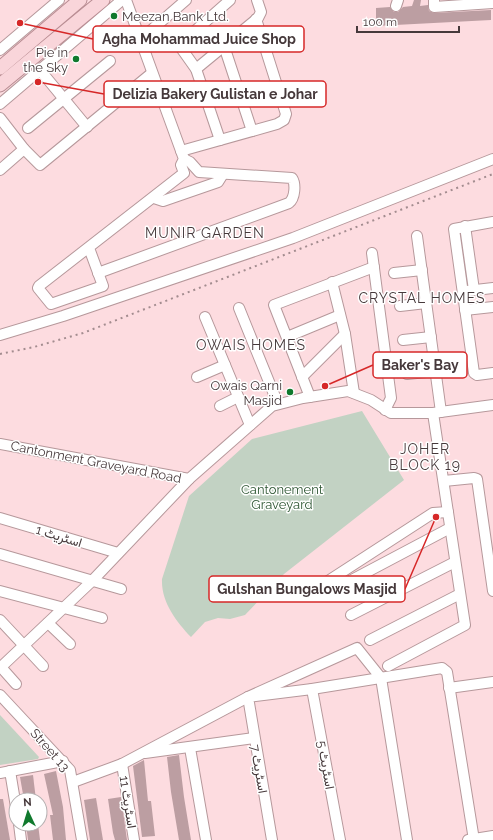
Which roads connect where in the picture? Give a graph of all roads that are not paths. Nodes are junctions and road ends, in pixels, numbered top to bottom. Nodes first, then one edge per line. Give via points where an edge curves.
1 (60, 0) edge
2 (80, 0) edge
3 (103, 0) edge
4 (122, 0) edge
5 (126, 0) edge
6 (186, 0) edge
7 (230, 0) edge
8 (257, 0) edge
9 (434, 0) edge
10 (487, 2) edge
11 (256, 19) junction
12 (140, 39) junction
13 (224, 46) junction
14 (1, 48) edge
15 (110, 61) dead end
16 (4, 65) edge
17 (196, 69) junction
18 (40, 70) junction
19 (16, 72) junction
20 (152, 73) junction
21 (0, 86) edge
22 (64, 99) junction
23 (0, 104) edge
24 (0, 118) edge
25 (87, 127) junction
26 (28, 128) dead end
27 (252, 131) junction
28 (220, 140) junction
29 (24, 149) junction
30 (182, 155) junction
31 (493, 159) edge
32 (0, 170) edge
33 (223, 174) junction
34 (154, 198) junction
35 (493, 222) edge
36 (465, 226) junction
37 (417, 236) dead end
38 (89, 248) junction
39 (372, 253) dead end
40 (374, 267) junction
41 (422, 270) junction
42 (98, 273) junction
43 (394, 273) dead end
44 (332, 282) junction
45 (493, 288) edge
46 (474, 290) junction
47 (462, 292) junction
48 (426, 303) junction
49 (400, 306) dead end
50 (493, 307) edge
51 (239, 308) dead end
52 (465, 310) junction
53 (340, 315) junction
54 (205, 317) dead end
55 (345, 334) junction
56 (0, 335) edge
57 (287, 337) junction
58 (431, 337) junction
59 (403, 340) dead end
60 (225, 365) junction
61 (436, 371) junction
62 (493, 373) edge
63 (407, 374) dead end
64 (197, 377) dead end
65 (302, 377) junction
66 (354, 393) junction
67 (310, 396) junction
68 (238, 397) junction
69 (278, 404) junction
70 (493, 405) edge
71 (220, 406) dead end
72 (385, 410) junction
73 (437, 412) junction
74 (250, 425) junction
75 (0, 444) edge
76 (189, 479) junction
77 (444, 481) junction
78 (448, 512) junction
79 (0, 518) edge
80 (450, 528) junction
81 (0, 554) edge
82 (118, 554) junction
83 (455, 562) junction
84 (92, 581) junction
85 (325, 583) dead end
86 (121, 589) dead end
87 (0, 591) edge
88 (331, 591) dead end
89 (493, 591) edge
90 (460, 594) junction
91 (64, 608) junction
92 (351, 615) dead end
93 (102, 618) dead end
94 (0, 620) edge
95 (48, 623) junction
96 (370, 640) dead end
97 (70, 644) dead end
98 (24, 646) junction
99 (43, 666) dead end
100 (388, 666) dead end
101 (0, 667) edge
102 (381, 678) junction
103 (493, 682) edge
104 (16, 684) dead end
105 (449, 688) junction
106 (312, 689) junction
107 (0, 695) edge
108 (248, 697) junction
109 (254, 738) junction
110 (190, 748) junction
111 (139, 754) junction
112 (63, 761) junction
113 (122, 764) junction
114 (5, 772) edge
115 (73, 782) junction
116 (11, 792) edge
117 (493, 836) edge
118 (82, 840) edge
119 (134, 840) edge
120 (206, 840) edge
121 (272, 840) edge
122 (340, 840) edge
123 (407, 840) edge
124 (472, 840) edge

1 - 14 street
2 - 16 main road
3 - 19 main road
4 - 18 street
5 - 12 street
6 - 12 street
7 - 17 street via 179,45
8 - 11 street via 260,12
9 - 10 street via 434,7
11 - 13 street
11 - 27 street via 286,114 284,120 277,124
12 - 20 street
13 - 17 street
13 - 27 street
15 - 22 street
16 - 19 main road
17 - 28 street
18 - 22 street
18 - 23 street
19 - 21 main road
20 - 25 street
20 - 30 street
22 - 25 street
22 - 26 street
24 - 29 street
25 - 29 street via 43,164 37,163
27 - 28 street
28 - 30 street
29 - 32 street
30 - 33 street via 199,172
30 - 34 street via 181,165 184,173
31 - 56 street via 293,238
33 - 34 street via 218,182 163,201
33 - 42 street via 292,178 294,197 290,203
34 - 38 street
35 - 36 street
36 - 46 street
36 - 47 street via 454,229
37 - 41 street
38 - 42 street
38 - 42 street via 38,288 52,304 103,286
39 - 40 street
40 - 44 street
40 - 72 street via 391,398
41 - 43 street
41 - 48 street
44 - 53 street
44 - 57 street via 275,303 274,307
45 - 46 street
46 - 47 street
47 - 52 street
48 - 49 street
48 - 58 street
50 - 52 street
51 - 69 street
52 - 62 street via 475,375
53 - 55 street
53 - 57 street
54 - 60 street
55 - 65 street
55 - 66 street
57 - 65 street
58 - 59 street
58 - 61 street
60 - 64 street
60 - 68 street
61 - 63 street
61 - 73 street
65 - 67 street
66 - 67 street, Cantonment Graveyard Road via 348,391
66 - 72 street, Cantonment Graveyard Road via 371,400
67 - 69 street, Cantonment Graveyard Road
68 - 71 street
68 - 74 street
69 - 74 street, Cantonment Graveyard Road
70 - 73 street, Cantonment Graveyard Road
72 - 73 street, Cantonment Graveyard Road via 391,413
73 - 77 street
74 - 76 street, Cantonment Graveyard Road
75 - 76 street, Cantonment Graveyard Road
76 - 82 street
77 - 78 street
77 - 89 street via 476,479
78 - 80 street
78 - 85 street via 433,513
79 - 82 street, اسٹریٹ 1
80 - 83 street
80 - 88 street
81 - 84 street
82 - 84 street
83 - 90 street
83 - 92 street
84 - 86 street
84 - 91 street
87 - 91 street
90 - 96 street
90 - 100 street via 465,625
91 - 93 street
91 - 95 street
94 - 98 street
95 - 97 street
95 - 98 street
98 - 99 street
98 - 101 street
101 - 104 street
102 - 105 street via 442,668 446,669
102 - 106 street
102 - 108 street via 360,650 354,649
102 - 123 street
103 - 105 street
105 - 124 street
106 - 108 street
106 - 122 street, اسٹریٹ 5
107 - 112 street, Street 13
108 - 109 street, اسٹریٹ 7
108 - 111 street
109 - 110 street
109 - 121 street, اسٹریٹ 7
110 - 111 street
110 - 120 street
111 - 113 street
112 - 114 street
112 - 115 street, Street 13 via 70,770
113 - 115 street
113 - 119 street, اسٹریٹ 11
114 - 116 street
115 - 118 street, Street 13
117 - 124 street

